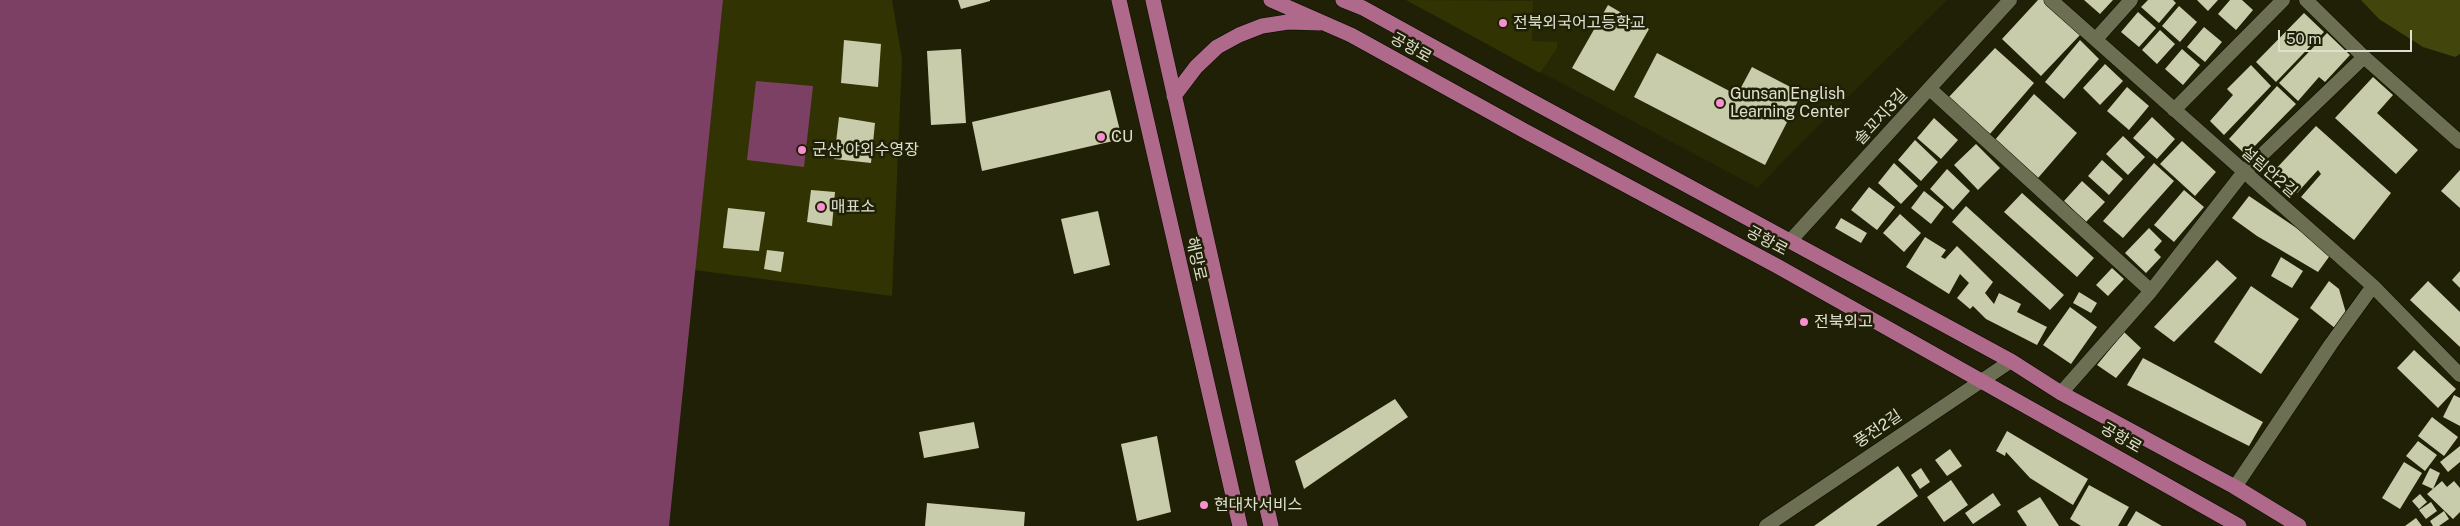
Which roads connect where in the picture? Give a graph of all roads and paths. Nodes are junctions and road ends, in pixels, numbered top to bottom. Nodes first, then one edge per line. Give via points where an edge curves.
1 (1119, 0) edge
2 (1153, 0) edge
3 (1271, 0) edge
4 (1343, 0) edge
5 (2010, 0) edge
6 (2051, 0) edge
7 (2131, 0) edge
8 (2283, 0) edge
9 (2306, 0) edge
10 (1357, 4) edge
11 (1328, 24) junction
12 (2096, 39) junction
13 (2364, 57) junction
14 (1930, 89) junction
15 (1174, 96) junction
16 (2174, 110) junction
17 (2460, 142) edge
18 (2244, 173) junction
19 (1791, 240) junction
20 (2373, 286) junction
21 (2151, 291) junction
22 (2011, 361) junction
23 (2460, 375) edge
24 (1982, 380) junction
25 (2061, 393) junction
26 (2236, 487) junction
27 (1240, 526) edge
28 (1270, 526) edge
29 (1766, 526) edge
30 (2239, 526) edge
31 (2299, 526) edge

1 - 27 main road, 해망로
2 - 15 main road, 해망로
3 - 11 main road, 공항로
4 - 10 main road, 공항로
5 - 14 street, 솔꼬지3길
6 - 12 street, 설림안2길
7 - 12 street
8 - 16 street
9 - 13 street
10 - 19 main road, 공항로
11 - 15 main road via 1288,22 1262,26 1239,35 1217,46
11 - 24 main road, 공항로
12 - 16 street, 설림안2길
13 - 17 street
13 - 18 street
14 - 19 street, 솔꼬지3길
14 - 21 street
15 - 28 main road, 해망로
16 - 18 street, 설림안2길
18 - 20 street, 설림안2길
18 - 21 street
19 - 22 main road, 공항로
20 - 23 street, 설림안2길
20 - 26 street
21 - 25 street
22 - 24 street, 풍전2길
22 - 25 main road, 공항로
24 - 29 street, 풍전2길
24 - 30 main road, 공항로
25 - 26 main road, 공항로
26 - 31 main road, 공항로

